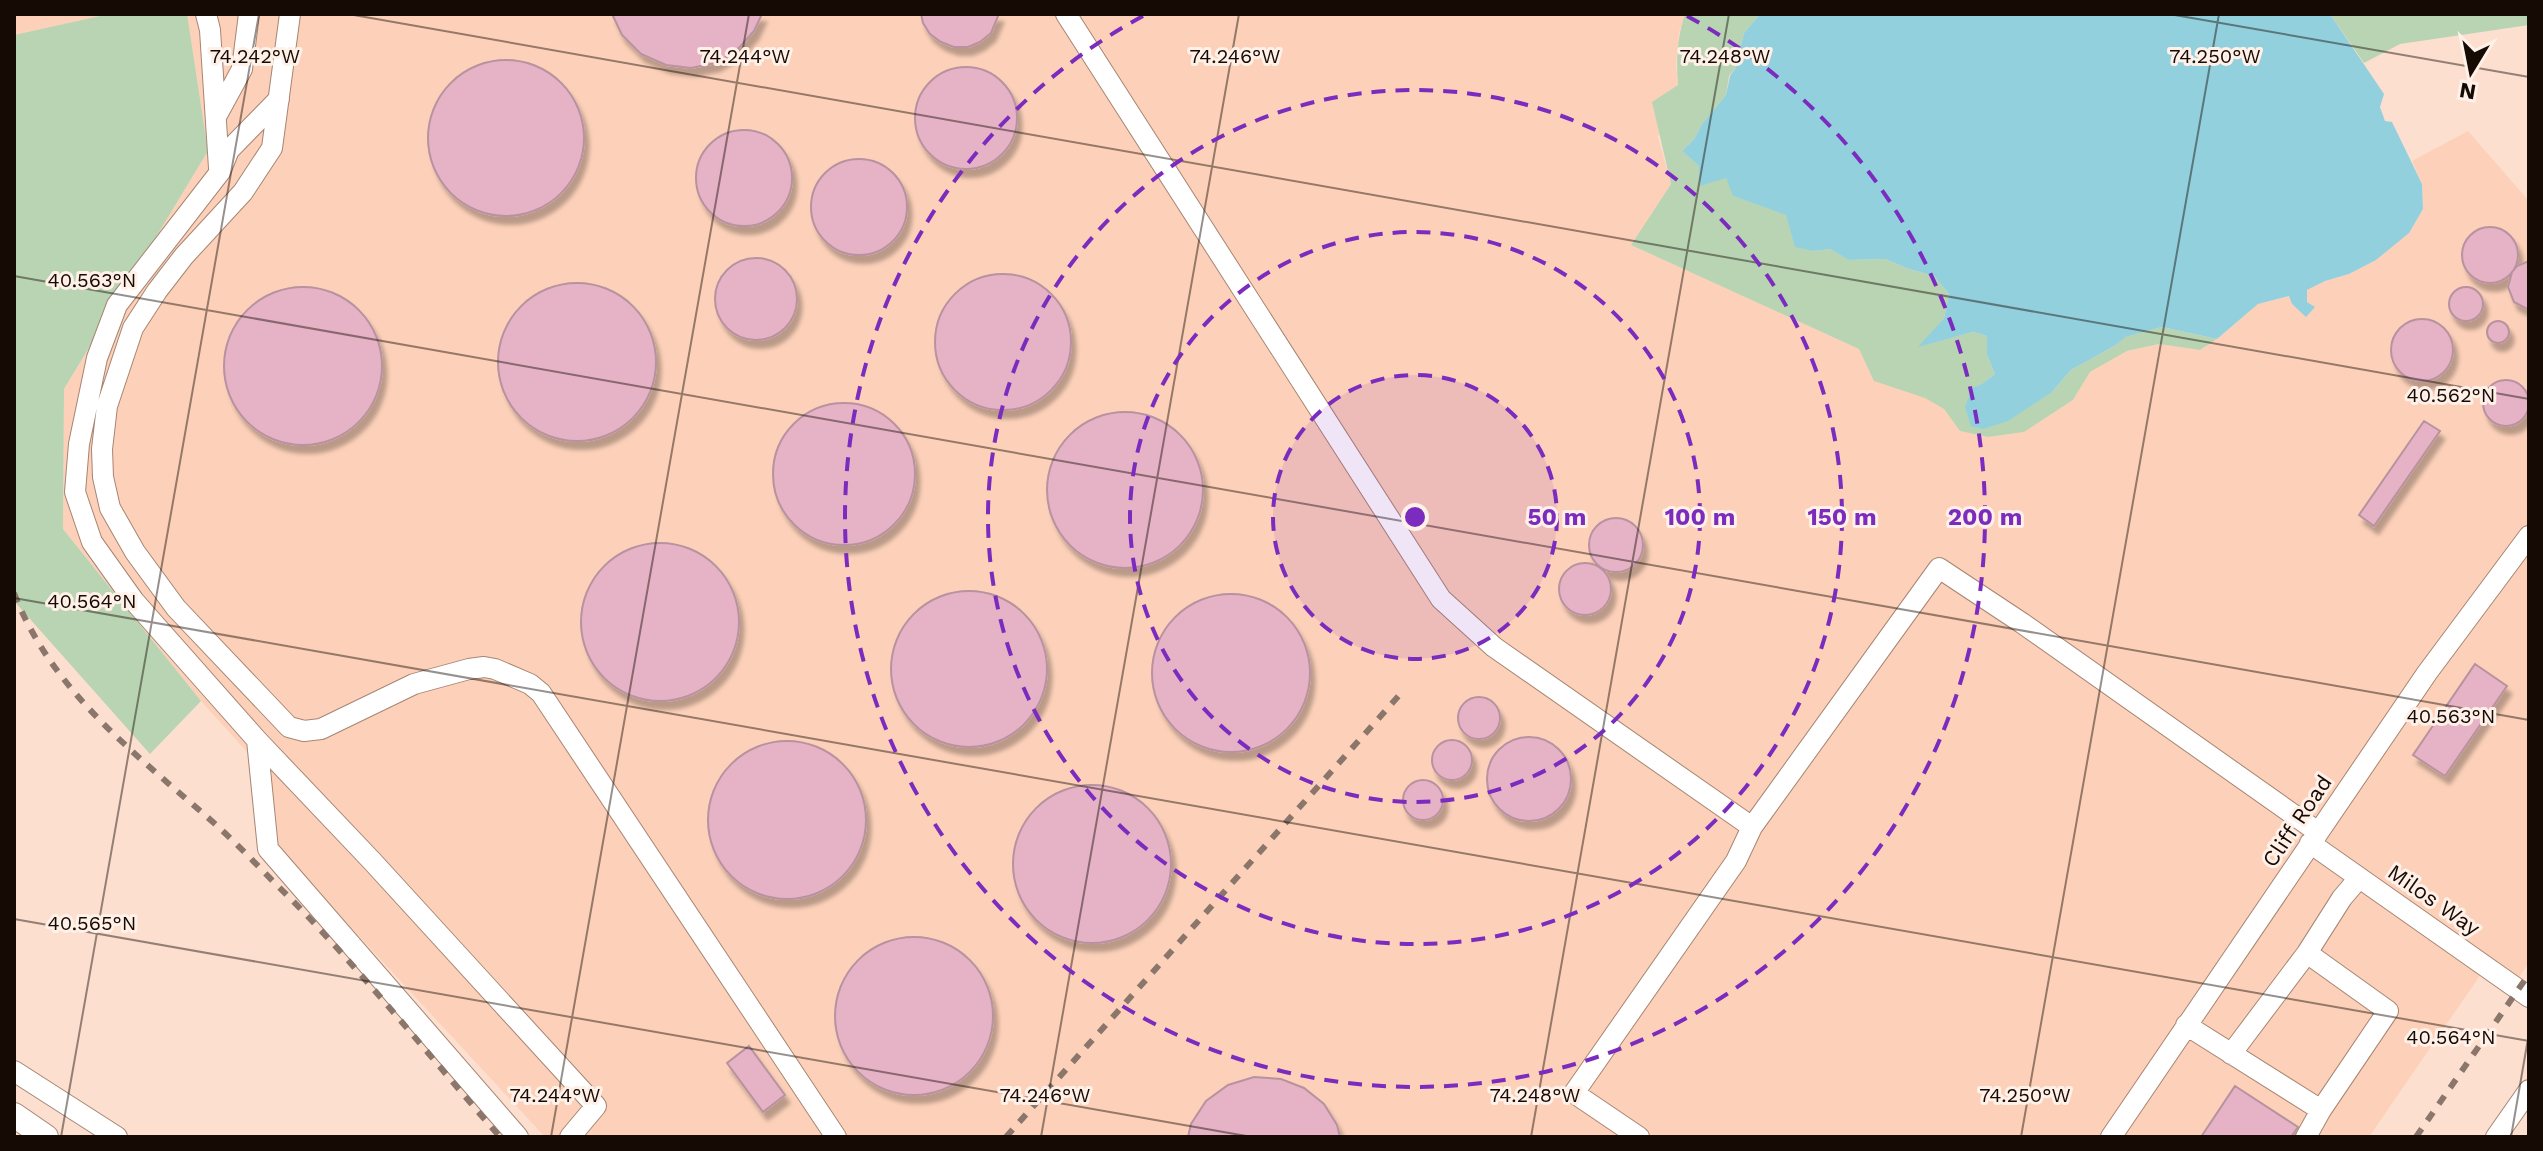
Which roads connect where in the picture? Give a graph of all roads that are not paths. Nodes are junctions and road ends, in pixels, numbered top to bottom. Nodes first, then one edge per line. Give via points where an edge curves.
1 (206, 14) edge
2 (249, 14) edge
3 (290, 14) edge
4 (1066, 14) edge
5 (279, 99) junction
6 (216, 117) junction
7 (220, 172) junction
8 (2529, 536) edge
9 (257, 740) junction
10 (1752, 827) junction
11 (2314, 838) junction
12 (2359, 878) junction
13 (2307, 953) junction
14 (2529, 997) edge
15 (2186, 1025) junction
16 (2231, 1054) junction
17 (14, 1071) edge
18 (2529, 1090) edge
19 (2321, 1110) junction
20 (14, 1115) edge
21 (2506, 1134) edge
22 (46, 1137) edge
23 (117, 1137) edge
24 (518, 1137) edge
25 (570, 1137) edge
26 (836, 1137) edge
27 (1639, 1137) edge
28 (2111, 1137) edge
29 (2306, 1137) edge

1 - 6 street
2 - 6 street via 242,69
3 - 5 street
4 - 10 street via 1441,599 1505,655
5 - 7 street via 229,150
5 - 26 street via 268,159 184,256 133,328 107,406 102,449 110,508 176,608 289,727 321,729 414,684 484,667 512,675 541,693
6 - 7 street
7 - 9 street via 117,305 97,358 75,492 92,542 134,601
8 - 11 street, Cliff Road
9 - 24 street via 268,849
9 - 25 street via 596,1106
10 - 11 street, Milos Way via 1939,568
10 - 27 street via 1736,861 1574,1093
11 - 12 street, Milos Way
11 - 15 street, Cliff Road
12 - 13 street
12 - 14 street, Milos Way
13 - 16 street
13 - 19 street via 2388,1011
15 - 16 street
15 - 28 street, Cliff Road
16 - 19 street
17 - 23 street
18 - 21 street
19 - 29 street
20 - 22 main road

